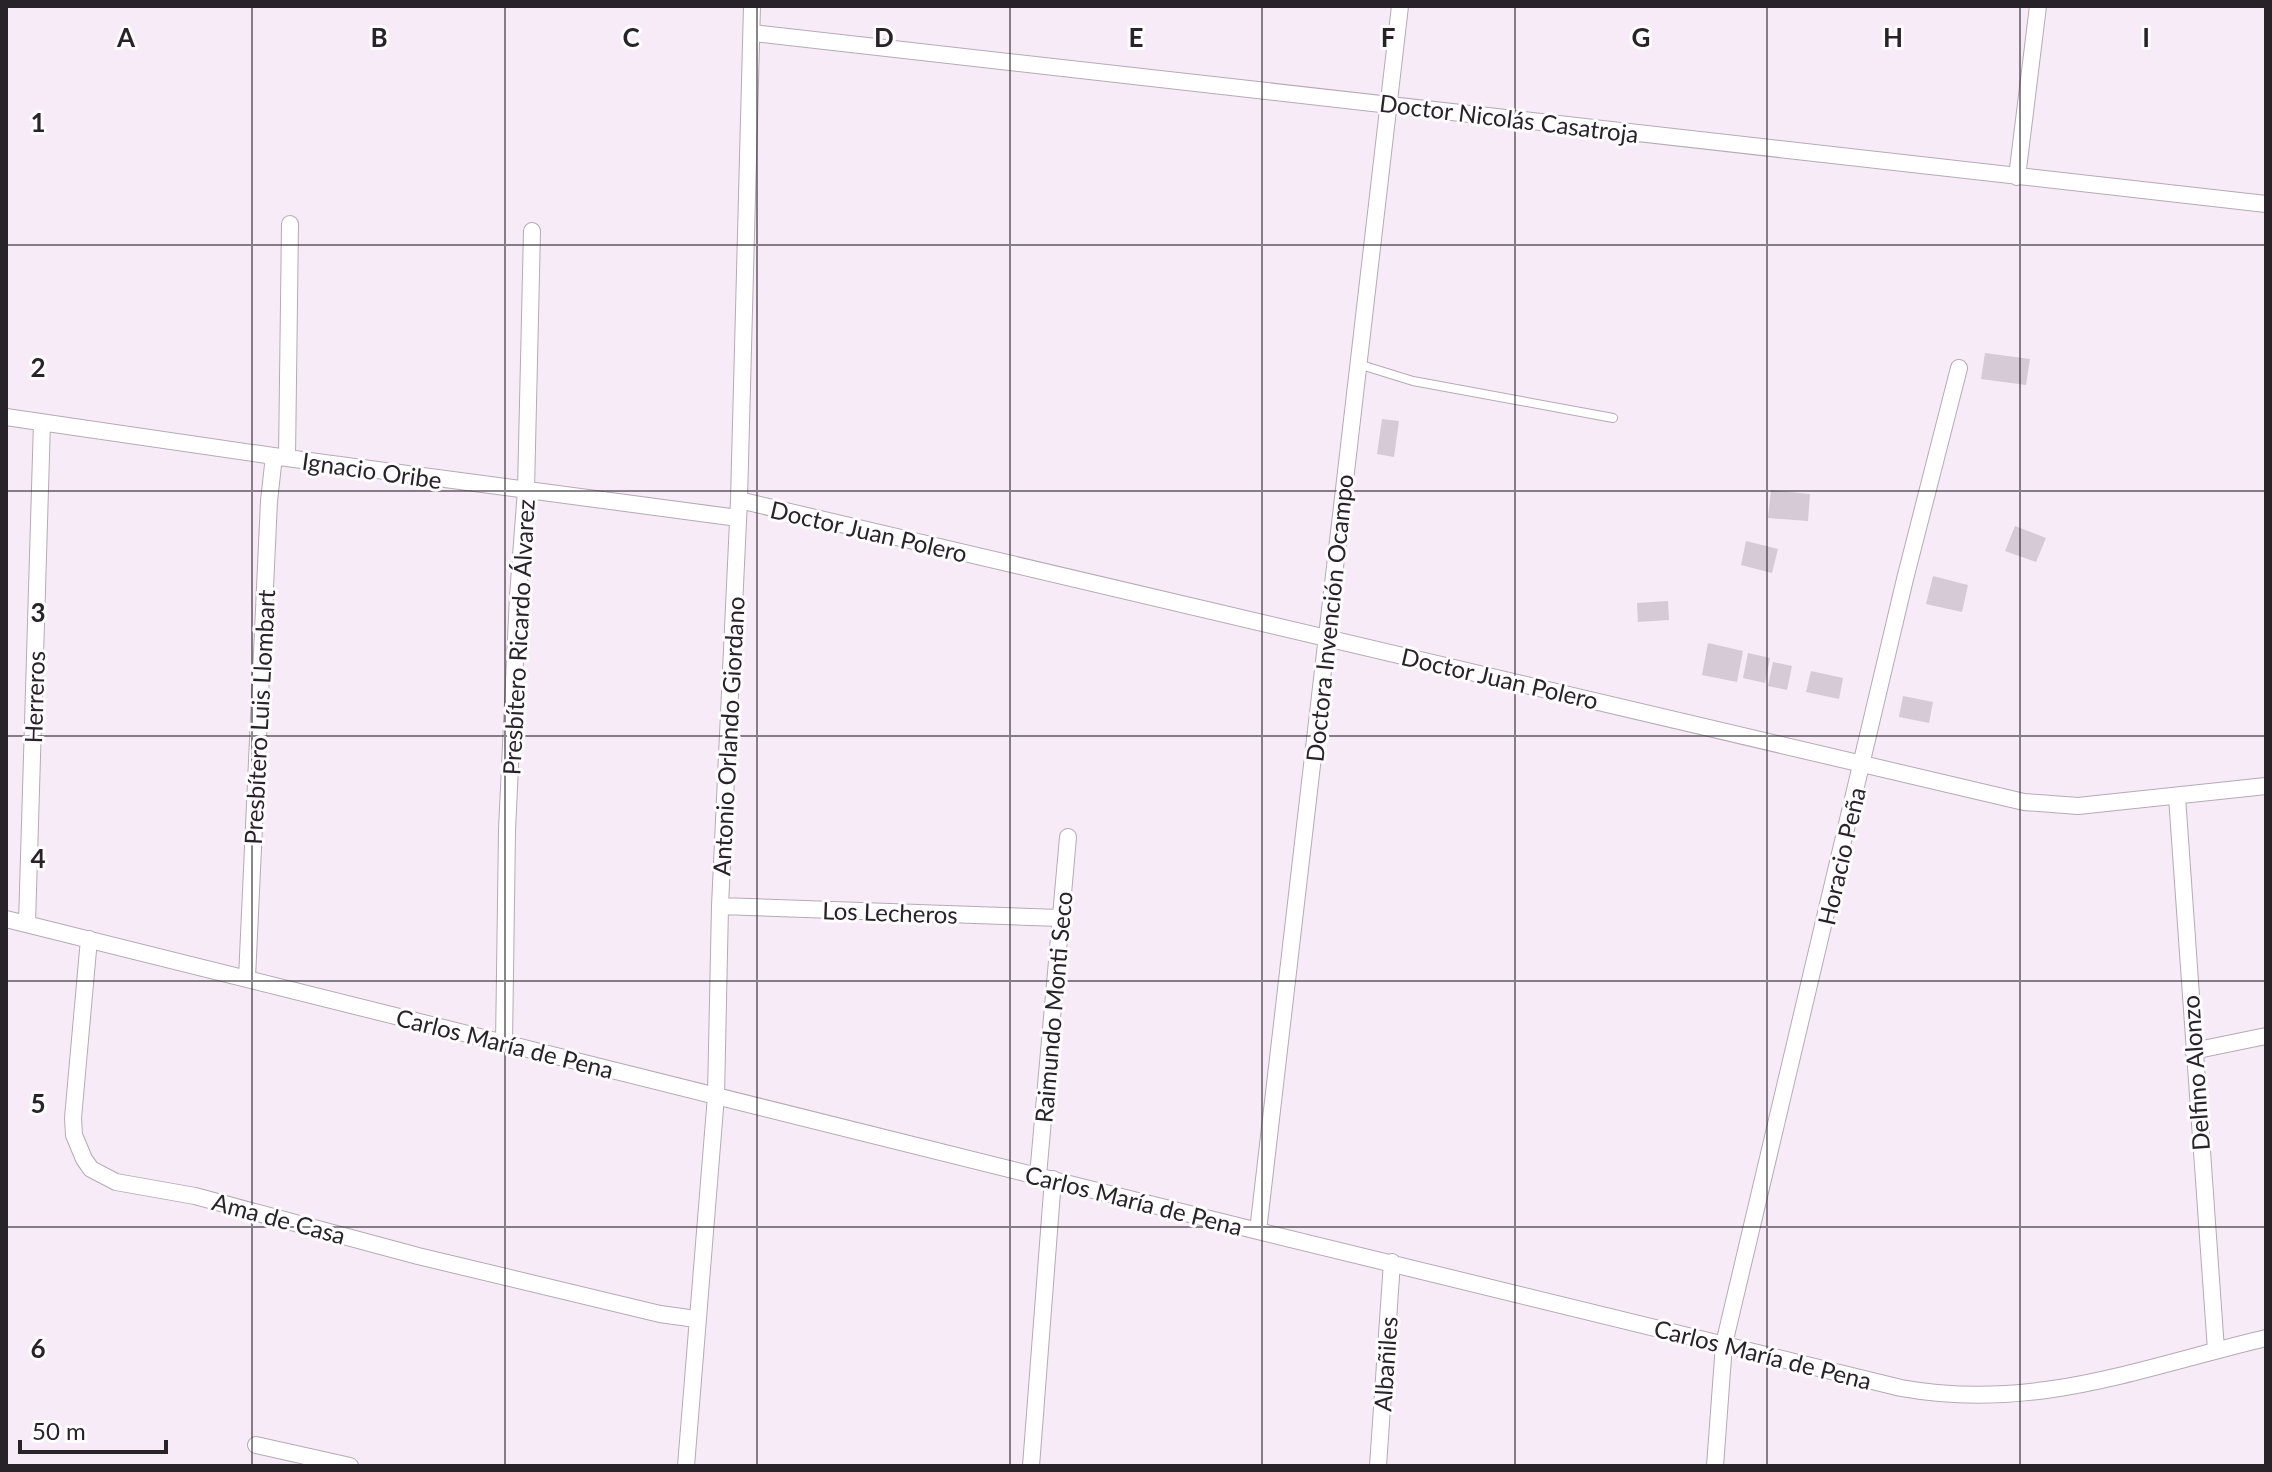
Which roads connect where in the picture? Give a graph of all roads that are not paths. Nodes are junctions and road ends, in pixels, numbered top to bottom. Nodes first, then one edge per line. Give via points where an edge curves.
1 (752, 6) edge
2 (1400, 6) edge
3 (2038, 6) edge
4 (753, 33) junction
5 (1389, 105) junction
6 (2017, 177) junction
7 (2266, 204) edge
8 (290, 224) dead end
9 (532, 231) dead end
10 (1357, 364) junction
11 (1959, 368) dead end
12 (6, 417) edge
13 (1613, 418) dead end
14 (42, 422) junction
15 (280, 457) junction
16 (526, 490) junction
17 (739, 500) junction
18 (738, 518) junction
19 (1328, 637) junction
20 (1863, 764) junction
21 (2266, 786) edge
22 (2177, 797) junction
23 (1068, 837) dead end
24 (720, 906) junction
25 (1060, 918) junction
26 (6, 919) edge
27 (27, 924) junction
28 (89, 939) junction
29 (247, 978) junction
30 (2266, 1036) edge
31 (504, 1044) junction
32 (2193, 1051) junction
33 (716, 1096) junction
34 (1045, 1178) junction
35 (1258, 1231) junction
36 (1392, 1262) junction
37 (696, 1319) junction
38 (2266, 1338) edge
39 (1724, 1344) junction
40 (2216, 1350) junction
41 (256, 1445) dead end
42 (350, 1466) edge
43 (686, 1466) edge
44 (1031, 1466) edge
45 (1378, 1466) edge
46 (1715, 1466) edge

1 - 4 street, Antonio Orlando Giordano
2 - 5 street, Doctora Invención Ocampo
3 - 6 street
4 - 5 street, Doctor Nicolás Casatroja
4 - 17 street, Antonio Orlando Giordano
5 - 6 street, Doctor Nicolás Casatroja
5 - 10 street, Doctora Invención Ocampo
6 - 7 street, Doctor Nicolás Casatroja
8 - 15 street, Presbítero Luis Llombart
9 - 16 street, Presbítero Ricardo Álvarez
10 - 13 lane via 1413,381
10 - 19 street, Doctora Invención Ocampo
11 - 20 street, Horacio Peña
12 - 14 street, Ignacio Oribe
14 - 15 street, Ignacio Oribe
14 - 27 street, Herreros
15 - 16 street, Ignacio Oribe
15 - 29 street, Presbítero Luis Llombart via 269,501
16 - 18 street, Ignacio Oribe
16 - 31 street, Presbítero Ricardo Álvarez via 510,751
17 - 18 street, Antonio Orlando Giordano
17 - 19 street, Doctor Juan Polero
18 - 24 street, Antonio Orlando Giordano
19 - 20 street, Doctor Juan Polero
19 - 35 street, Doctora Invención Ocampo
20 - 22 street, Doctor Juan Polero via 2042,805
20 - 39 street, Horacio Peña
21 - 22 street, Doctor Juan Polero
22 - 32 street, Delfino Alonzo
23 - 25 street, Raimundo Monti Seco
24 - 25 street, Los Lecheros
24 - 33 street, Antonio Orlando Giordano
25 - 34 street, Raimundo Monti Seco
26 - 27 street, Carlos María de Pena
27 - 28 street, Carlos María de Pena
28 - 29 street, Carlos María de Pena
28 - 37 street, Ama de Casa via 73,1118 84,1159 102,1176
29 - 31 street, Carlos María de Pena
30 - 32 street
31 - 33 street, Carlos María de Pena
32 - 40 street, Delfino Alonzo
33 - 34 street, Carlos María de Pena
33 - 37 street, Antonio Orlando Giordano
34 - 35 street, Carlos María de Pena
34 - 44 street, Raimundo Monti Seco
35 - 36 street, Carlos María de Pena
36 - 39 street, Carlos María de Pena
36 - 45 street, Albañiles
37 - 43 street, Antonio Orlando Giordano
38 - 40 street, Carlos María de Pena
39 - 40 street, Carlos María de Pena via 1901,1388 1973,1397 2051,1391
39 - 46 street, Horacio Peña
41 - 42 street

